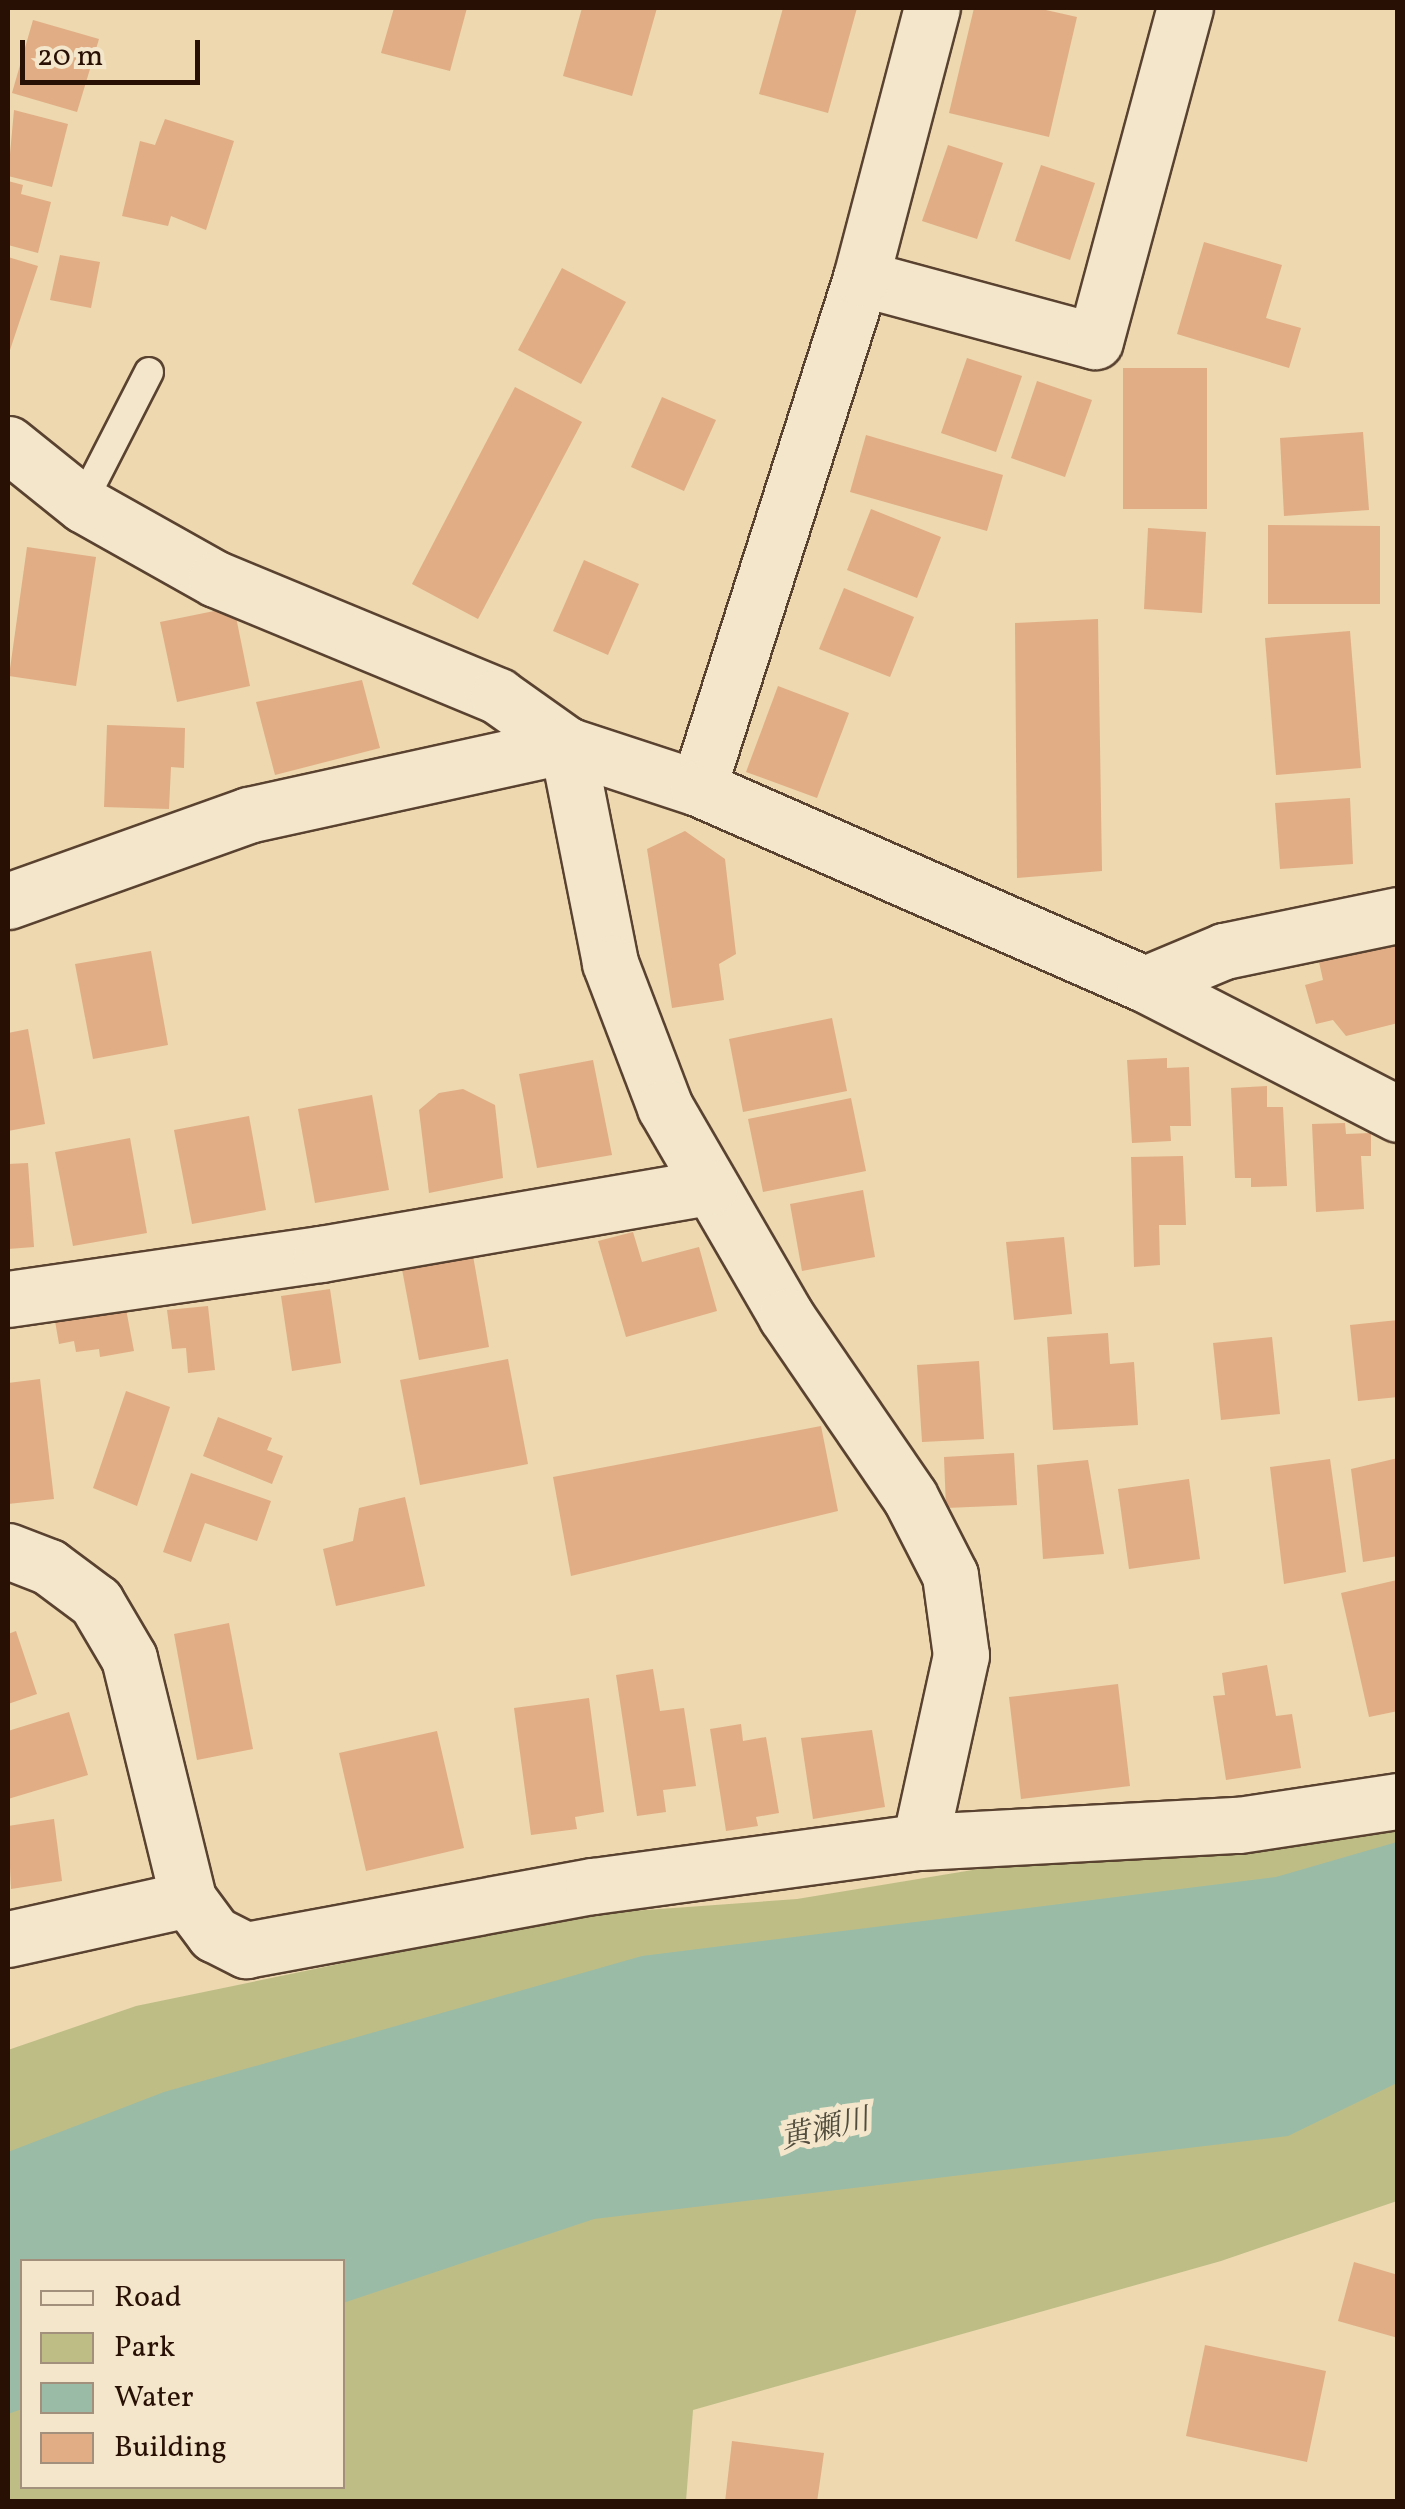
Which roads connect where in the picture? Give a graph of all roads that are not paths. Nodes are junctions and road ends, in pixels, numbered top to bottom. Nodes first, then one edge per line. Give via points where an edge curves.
1 (932, 8) edge
2 (1185, 8) edge
3 (861, 278) junction
4 (149, 372) dead end
5 (8, 444) edge
6 (82, 503) junction
7 (567, 745) junction
8 (698, 788) junction
9 (8, 901) edge
10 (1398, 915) edge
11 (1146, 984) junction
12 (1398, 1114) edge
13 (709, 1187) junction
14 (8, 1299) edge
15 (8, 1551) edge
16 (1398, 1801) edge
17 (920, 1842) junction
18 (188, 1900) junction
19 (8, 1940) edge

1 - 3 street
2 - 3 street via 1095,341
3 - 8 street
4 - 6 lane
5 - 6 street
6 - 7 street via 216,579 498,696
7 - 8 street
7 - 9 street via 248,815
7 - 13 street via 610,963 664,1106
8 - 11 street
10 - 11 street via 1224,950
11 - 12 street
13 - 14 street
13 - 17 street via 786,1316 910,1497 950,1574 961,1655
15 - 18 street via 49,1567 96,1602 129,1658
16 - 17 street via 1239,1825
17 - 18 street via 574,1889 246,1950 214,1934
18 - 19 street

